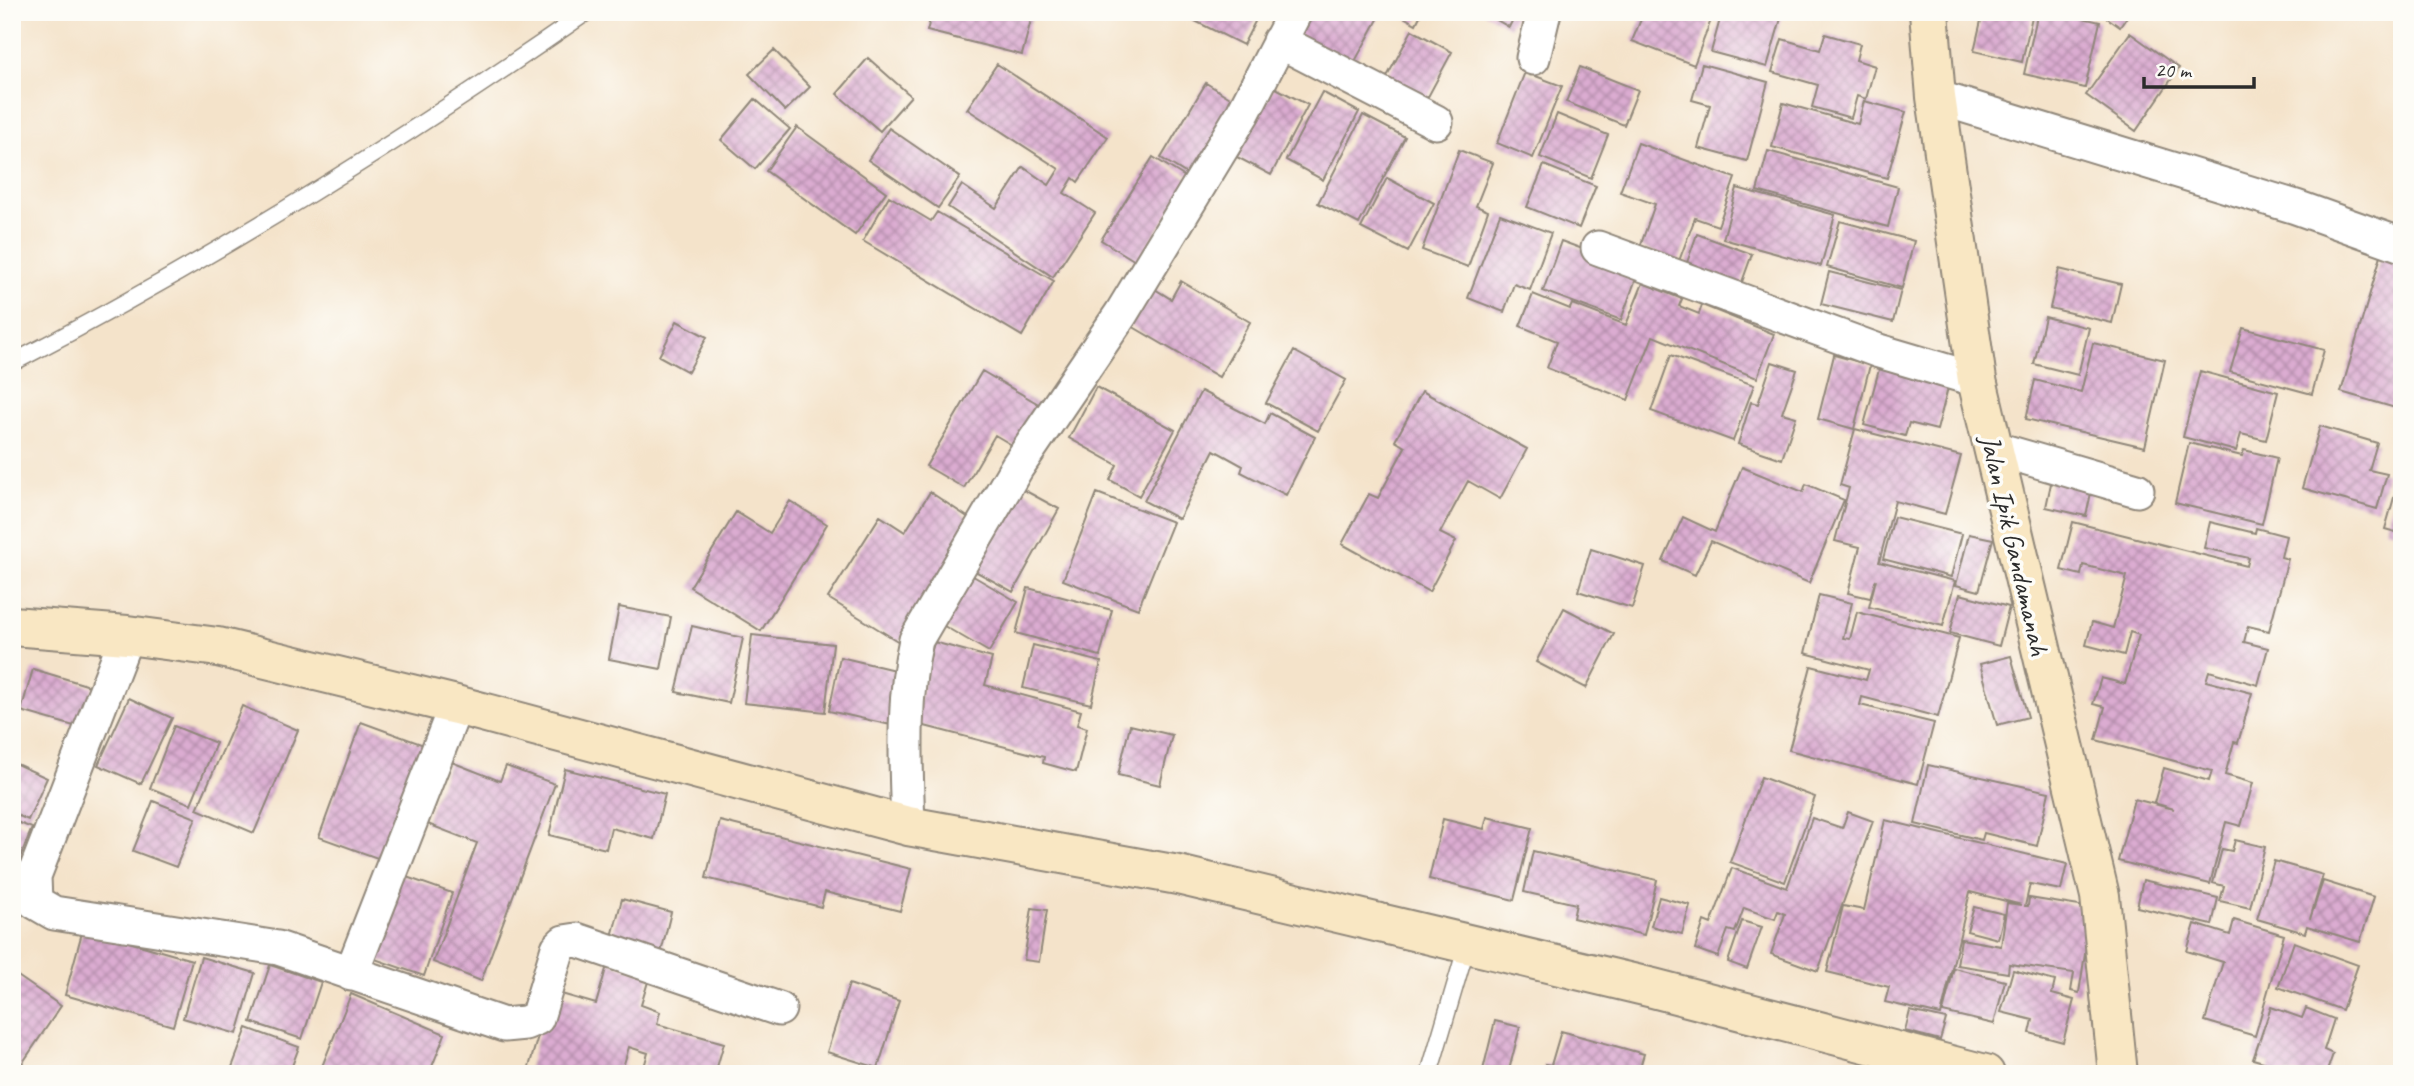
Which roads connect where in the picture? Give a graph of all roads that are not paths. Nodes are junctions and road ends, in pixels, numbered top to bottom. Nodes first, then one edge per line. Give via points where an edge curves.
1 (587, 12) edge
2 (1295, 12) edge
3 (1544, 12) edge
4 (1929, 12) edge
5 (1279, 41) junction
6 (1533, 58) dead end
7 (1936, 97) junction
8 (1436, 122) dead end
9 (2402, 245) edge
10 (1598, 248) dead end
11 (12, 363) edge
12 (1977, 380) junction
13 (1993, 448) junction
14 (2137, 490) dead end
15 (12, 626) edge
16 (127, 635) junction
17 (456, 705) junction
18 (908, 826) junction
19 (23, 910) edge
20 (1467, 946) junction
21 (351, 974) junction
22 (779, 1009) dead end
23 (1429, 1074) edge
24 (1985, 1074) edge
25 (2118, 1074) edge

1 - 11 lane via 461,100 255,228
2 - 5 street
3 - 6 street
4 - 7 street, Jalan Ipik Gandamanah
5 - 8 street
5 - 18 street via 1229,137 1121,314 1017,467 916,640 905,711
7 - 9 street via 2296,207
7 - 12 street, Jalan Ipik Gandamanah
10 - 12 street via 1879,351
12 - 13 street, Jalan Ipik Gandamanah
13 - 14 street
13 - 25 street, Jalan Ipik Gandamanah via 2100,896
15 - 16 street
16 - 17 street via 218,647
16 - 19 street
17 - 18 street
17 - 21 street
18 - 20 street via 1178,875
19 - 21 street via 278,948
20 - 23 lane
20 - 24 street via 1653,988
21 - 22 street via 504,1025 525,1023 537,1018 558,948 577,940

